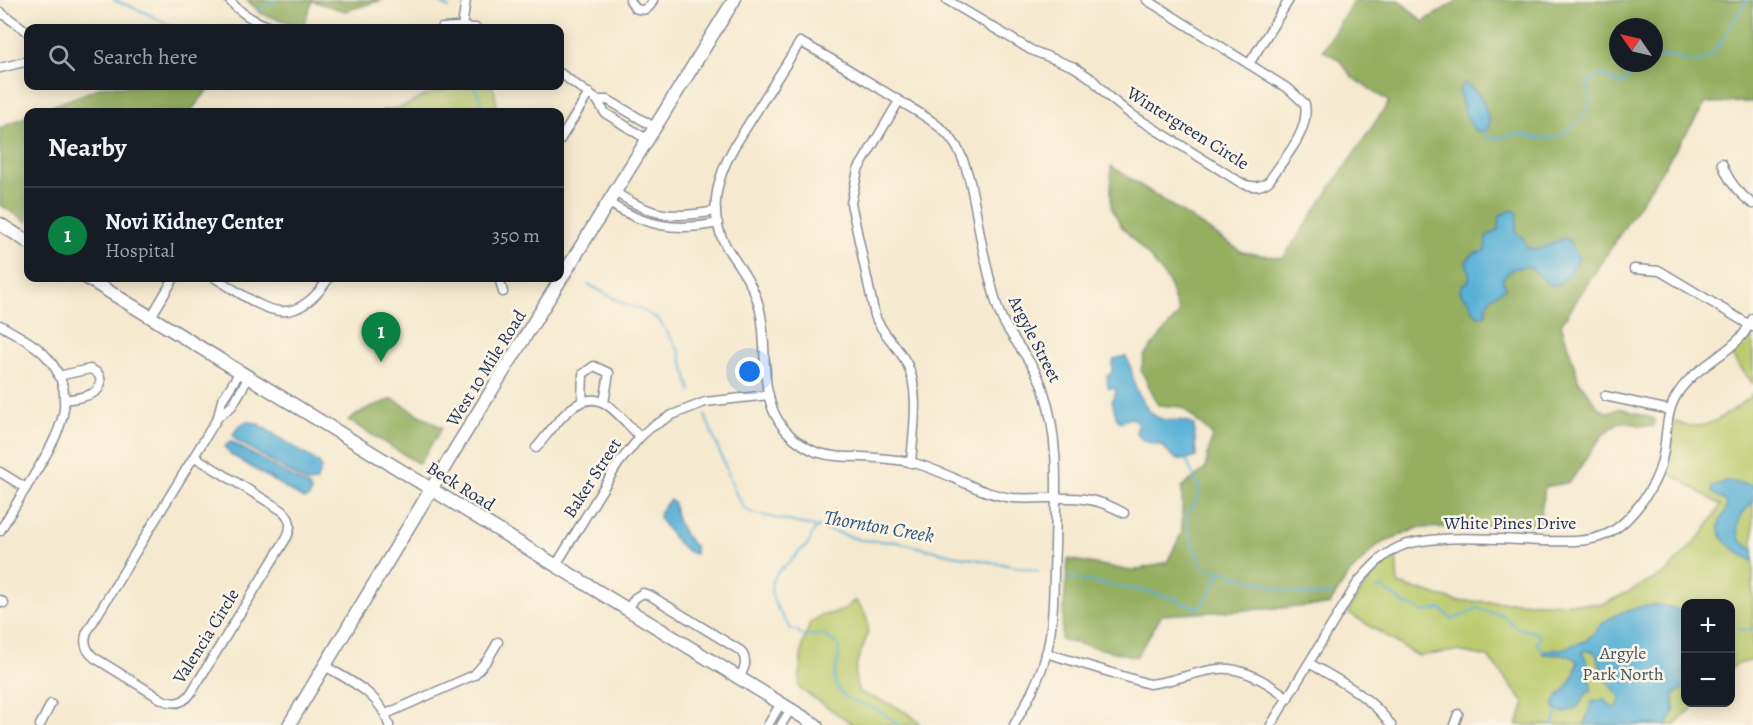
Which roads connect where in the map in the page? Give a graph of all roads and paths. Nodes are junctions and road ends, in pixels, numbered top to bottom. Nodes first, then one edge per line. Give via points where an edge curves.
1 (229, 0) edge
2 (466, 0) edge
3 (630, 0) edge
4 (653, 0) edge
5 (734, 0) edge
6 (947, 0) edge
7 (1146, 0) edge
8 (1289, 0) edge
9 (0, 12) edge
10 (261, 24) edge
11 (462, 24) edge
12 (24, 29) edge
13 (24, 62) edge
14 (1249, 64) junction
15 (0, 68) edge
16 (564, 76) edge
17 (589, 93) junction
18 (597, 100) junction
19 (899, 101) junction
20 (656, 128) junction
21 (564, 134) edge
22 (648, 140) junction
23 (1722, 163) dead end
24 (612, 198) junction
25 (1753, 204) edge
26 (716, 211) junction
27 (657, 214) junction
28 (718, 223) junction
29 (0, 224) edge
30 (654, 225) junction
31 (24, 239) edge
32 (1634, 269) dead end
33 (564, 276) edge
34 (94, 282) edge
35 (172, 282) edge
36 (228, 282) edge
37 (326, 282) edge
38 (500, 282) edge
39 (560, 282) edge
40 (503, 292) dead end
41 (151, 317) junction
42 (1752, 324) edge
43 (0, 325) edge
44 (245, 374) junction
45 (58, 376) junction
46 (769, 395) junction
47 (1605, 396) dead end
48 (64, 400) junction
49 (582, 401) junction
50 (604, 403) junction
51 (1670, 410) junction
52 (640, 437) junction
53 (536, 448) dead end
54 (195, 456) junction
55 (912, 463) junction
56 (0, 472) edge
57 (26, 488) junction
58 (432, 489) junction
59 (1055, 499) junction
60 (1124, 513) dead end
61 (0, 531) edge
62 (556, 565) junction
63 (628, 609) junction
64 (498, 642) dead end
65 (1046, 653) junction
66 (1309, 663) junction
67 (325, 666) junction
68 (739, 678) junction
69 (1288, 698) junction
70 (51, 704) dead end
71 (786, 706) junction
72 (386, 714) junction
73 (1458, 714) dead end
74 (40, 725) edge
75 (289, 725) edge
76 (389, 725) edge
77 (768, 725) edge
78 (781, 725) edge
79 (816, 725) edge
80 (1014, 725) edge
81 (1271, 725) edge
82 (1391, 725) edge
83 (1454, 725) edge

1 - 10 street via 245,16
2 - 11 street
3 - 4 street via 642,10 650,7
5 - 20 main road, West 10 Mile Road
6 - 14 street, Wintergreen Circle via 1031,50 1074,67 1129,113 1253,187 1269,180 1306,122 1307,114 1297,95
7 - 14 street, Wintergreen Circle
8 - 14 street
9 - 12 street
13 - 15 street
16 - 17 street
17 - 18 street
17 - 21 street
18 - 20 street via 608,100
18 - 22 street via 605,112
19 - 26 street, Argyle Street via 800,42 726,161 716,192
19 - 55 street via 858,170 851,203 875,316 908,364 912,377
19 - 59 street, Argyle Street via 940,128 959,152 996,304 1043,387 1056,458
20 - 22 main road, West 10 Mile Road
22 - 24 main road, West 10 Mile Road
23 - 25 street via 1737,192
24 - 27 street
24 - 30 street via 636,218
24 - 33 main road, West 10 Mile Road
26 - 27 street
26 - 28 street
27 - 30 street
28 - 30 street via 694,227
28 - 46 street via 725,245 759,304
29 - 31 main road
32 - 42 street via 1660,271
34 - 41 main road, Beck Road
35 - 41 street
36 - 37 street via 266,308 282,312 312,300
38 - 40 street
39 - 58 main road, West 10 Mile Road
41 - 44 main road, Beck Road
42 - 51 street, White Pines Drive via 1683,385
43 - 45 street via 47,357
44 - 54 street, Valencia Circle via 232,406 218,417
44 - 58 main road, Beck Road
45 - 48 street
45 - 48 street via 90,369 101,380 92,394
46 - 52 street, Baker Street via 690,407
46 - 55 street via 778,421 814,451
47 - 51 street
48 - 57 street via 60,431
49 - 50 street
49 - 50 street via 583,374 594,366 609,373
49 - 53 street
50 - 52 street
51 - 66 street, White Pines Drive via 1658,474 1624,522 1603,536 1572,541 1438,539 1395,548 1358,582
52 - 62 street, Baker Street via 618,464
54 - 54 street, Valencia Circle via 85,639 91,655 172,703 183,701 192,693 290,528 290,520 283,511
55 - 59 street via 992,494
56 - 57 street
57 - 61 street
58 - 62 main road, Beck Road
58 - 67 main road, West 10 Mile Road
59 - 60 street via 1088,499
59 - 65 street, Argyle Street via 1052,624
62 - 63 main road, Beck Road
63 - 68 main road, Beck Road
63 - 68 street via 643,593 741,651 746,665
64 - 72 street via 474,675
65 - 69 street via 1149,684 1219,669 1237,671 1255,677
65 - 80 street, Argyle Street
66 - 69 street, White Pines Drive
66 - 82 street via 1373,704
67 - 72 street via 369,693
67 - 75 main road, West 10 Mile Road
68 - 71 main road, Beck Road
69 - 81 street, White Pines Drive
70 - 74 street
71 - 77 street
71 - 78 street
71 - 79 main road, Beck Road
72 - 76 street
73 - 83 street

